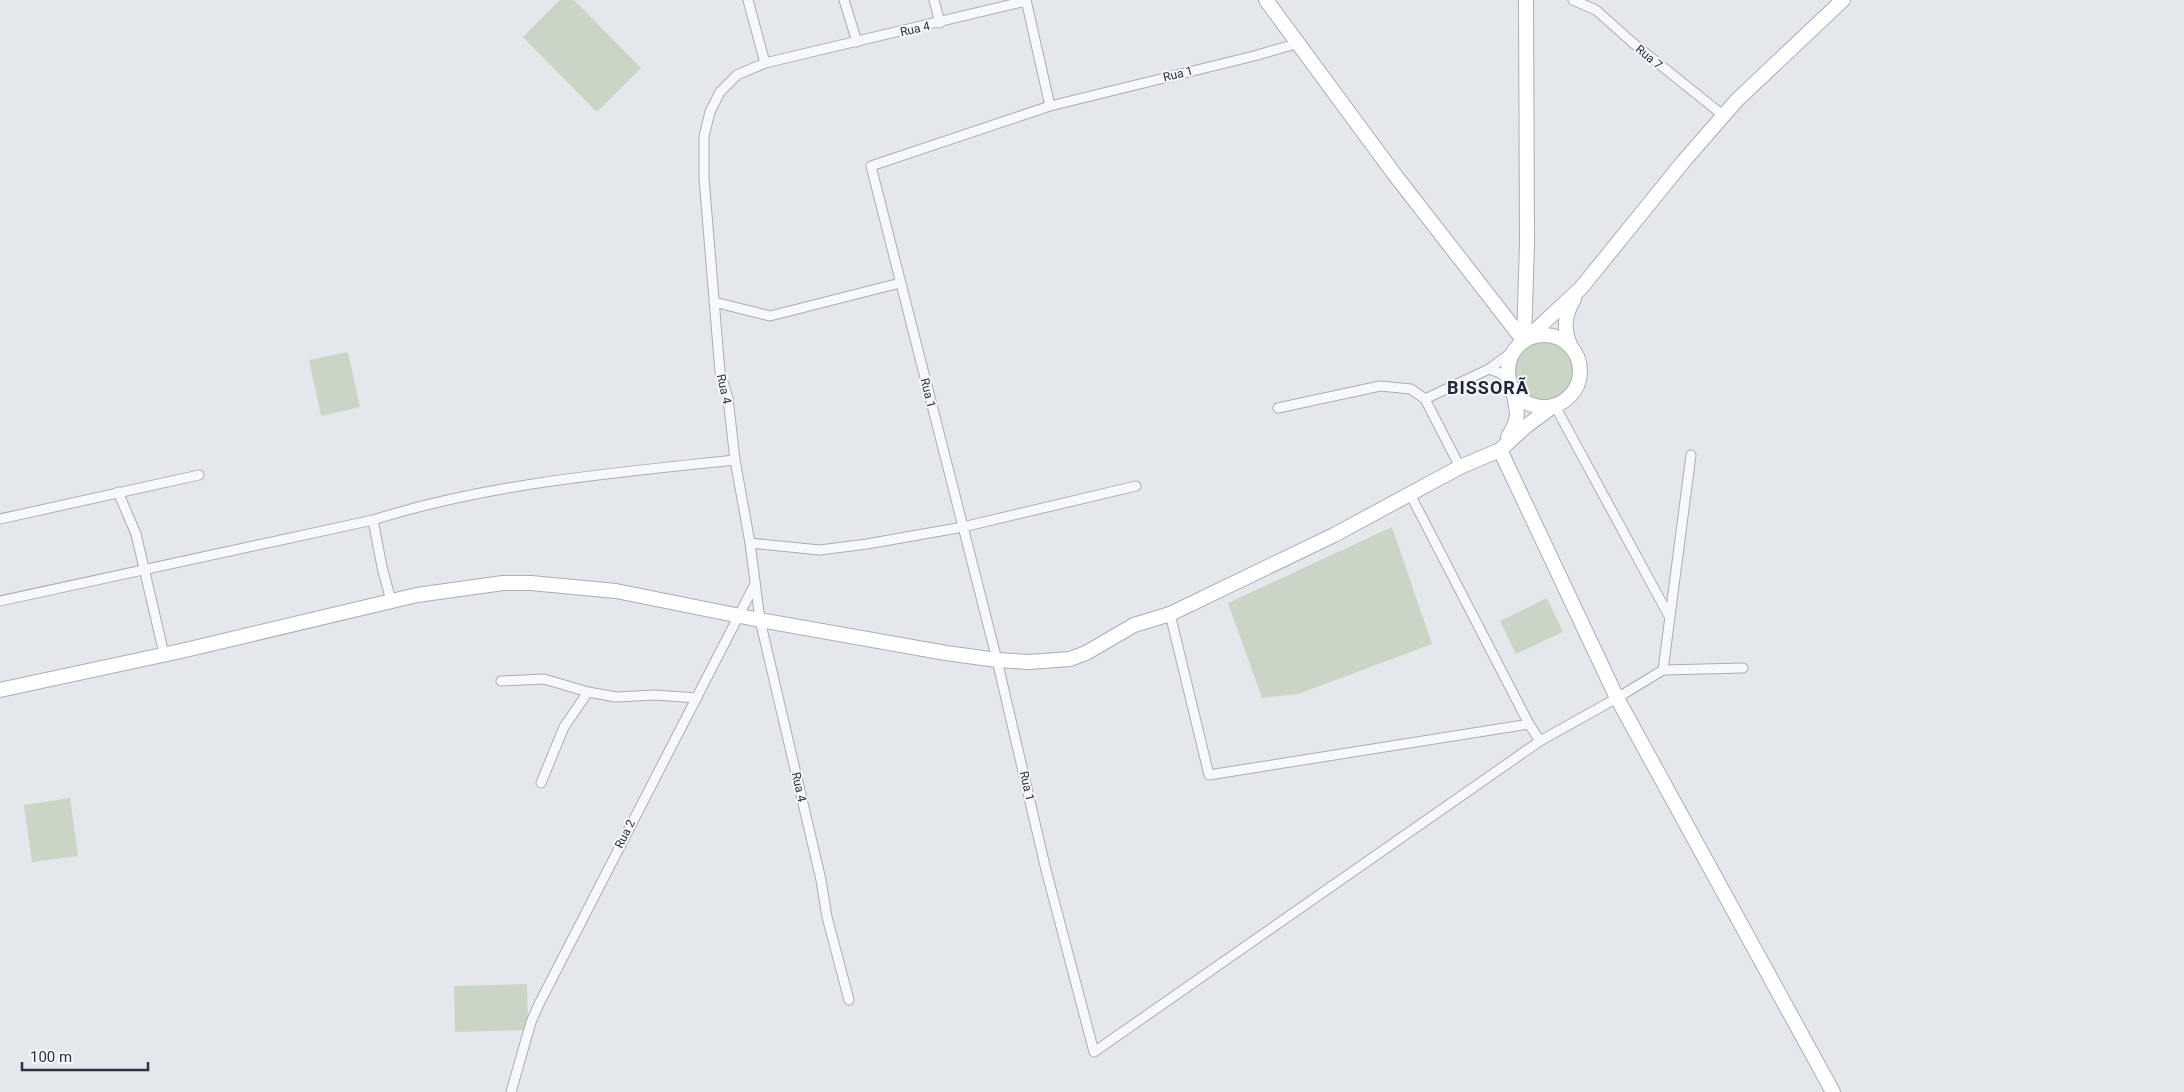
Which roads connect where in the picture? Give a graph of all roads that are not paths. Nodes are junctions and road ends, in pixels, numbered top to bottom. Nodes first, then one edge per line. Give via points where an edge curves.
1 (748, 0) edge
2 (844, 0) edge
3 (934, 0) edge
4 (1266, 0) edge
5 (1526, 0) edge
6 (1574, 0) edge
7 (1843, 0) edge
8 (1026, 1) edge
9 (940, 23) junction
10 (857, 42) junction
11 (1298, 43) junction
12 (765, 63) junction
13 (1050, 106) junction
14 (1724, 116) junction
15 (900, 283) junction
16 (1581, 288) junction
17 (714, 302) junction
18 (1520, 346) junction
19 (1571, 347) junction
20 (1489, 369) junction
21 (1510, 385) junction
22 (1425, 399) junction
23 (1553, 407) junction
24 (1278, 408) dead end
25 (1500, 450) junction
26 (1691, 455) dead end
27 (735, 460) junction
28 (1460, 467) junction
29 (200, 475) dead end
30 (1136, 486) dead end
31 (118, 492) junction
32 (1410, 494) junction
33 (0, 518) edge
34 (373, 520) junction
35 (963, 527) junction
36 (750, 543) junction
37 (144, 569) junction
38 (756, 583) junction
39 (0, 601) edge
40 (391, 601) junction
41 (1170, 614) junction
42 (739, 616) junction
43 (1669, 616) junction
44 (760, 620) junction
45 (164, 654) junction
46 (997, 660) junction
47 (1743, 668) dead end
48 (1663, 670) junction
49 (501, 681) dead end
50 (0, 690) edge
51 (588, 692) junction
52 (696, 698) junction
53 (1617, 698) junction
54 (1529, 724) junction
55 (1540, 741) junction
56 (541, 784) dead end
57 (849, 1000) dead end
58 (511, 1092) edge
59 (1833, 1092) edge

1 - 12 street
2 - 10 street
3 - 9 street
4 - 11 street
5 - 18 street via 1527,243
6 - 14 street, Rua 7 via 1596,10
7 - 14 street
8 - 9 street, Rua 4
8 - 13 street
9 - 10 street, Rua 4
10 - 12 street, Rua 4
11 - 13 street, Rua 1
11 - 18 street
12 - 17 street, Rua 4 via 737,75 720,92 710,112 704,136 704,178
13 - 15 street, Rua 1 via 871,166
14 - 16 street
15 - 17 street via 770,316
15 - 35 street, Rua 1
16 - 18 street
16 - 19 street via 1566,318 1565,334
17 - 27 street, Rua 4 via 720,372 728,398
18 - 19 street via 1532,337 1547,335 1560,338
18 - 20 street
18 - 21 street via 1509,362
19 - 23 street via 1578,356 1579,382 1571,396
20 - 21 street via 1500,373
20 - 22 street
21 - 23 street via 1530,405
21 - 25 street via 1518,417
22 - 24 street via 1411,389 1380,386
22 - 28 street
23 - 25 street via 1525,426
23 - 43 street
25 - 28 street
25 - 53 street
26 - 43 street
27 - 34 street via 548,482 412,508
27 - 36 street, Rua 4
28 - 32 street
29 - 31 street
30 - 35 street
31 - 33 street
31 - 37 street via 136,534
32 - 41 street via 1334,535
32 - 54 street
34 - 37 street
34 - 40 street
35 - 36 street via 820,550
35 - 46 street, Rua 1
36 - 38 street, Rua 4
37 - 39 street
37 - 45 street
38 - 42 street, Rua 2
38 - 44 street, Rua 4
40 - 42 street via 454,589 531,583 616,591
40 - 45 street
41 - 46 street via 1134,625 1070,659
41 - 54 street via 1209,775
42 - 44 street
42 - 52 street, Rua 2
43 - 48 street
44 - 46 street
44 - 57 street, Rua 4
45 - 50 street
46 - 55 street, Rua 1 via 1046,870 1094,1052
47 - 48 street
48 - 53 street
49 - 51 street via 544,679
51 - 52 street via 616,697
51 - 56 street via 564,727
52 - 58 street, Rua 2 via 540,1002
53 - 55 street
53 - 59 street
54 - 55 street

